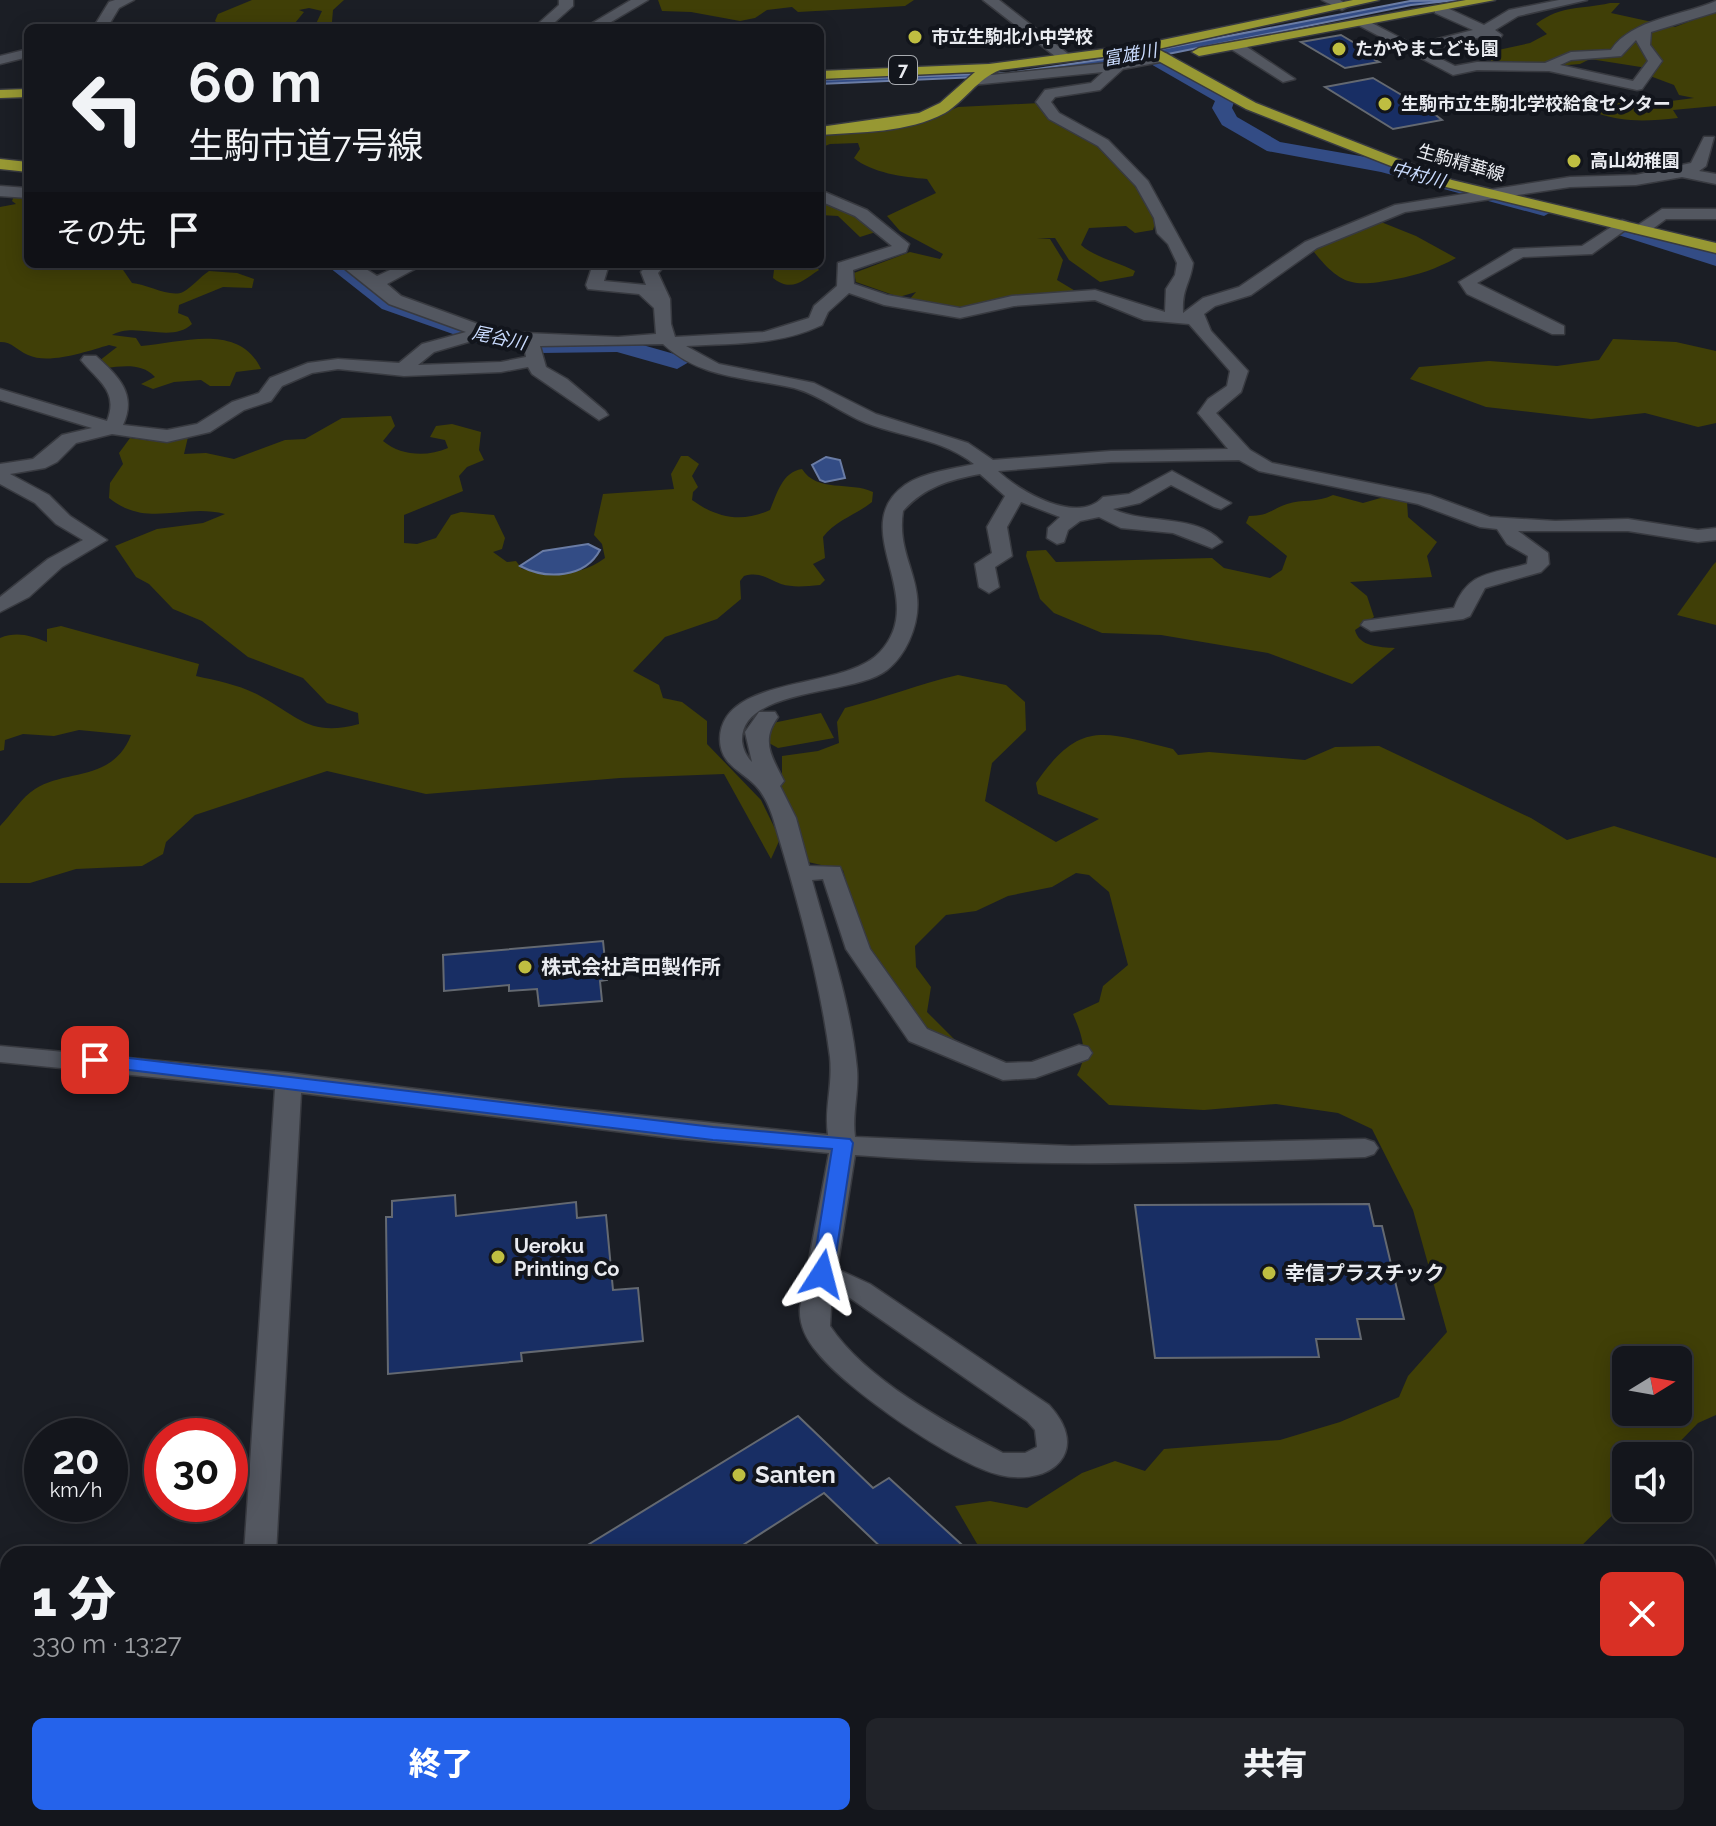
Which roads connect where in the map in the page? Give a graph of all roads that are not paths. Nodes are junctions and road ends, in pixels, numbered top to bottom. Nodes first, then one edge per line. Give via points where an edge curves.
1 (127, 0) edge
2 (566, 0) edge
3 (641, 0) edge
4 (990, 0) edge
5 (1369, 0) edge
6 (1488, 0) edge
7 (1570, 1) edge
8 (1336, 3) edge
9 (1716, 5) edge
10 (1440, 10) junction
11 (102, 24) edge
12 (549, 24) edge
13 (598, 24) edge
14 (1365, 25) junction
15 (1644, 30) junction
16 (1486, 31) junction
17 (1501, 38) dead end
18 (1236, 46) junction
19 (1146, 49) junction
20 (1415, 49) junction
21 (24, 54) edge
22 (1165, 56) junction
23 (1065, 57) junction
24 (0, 60) edge
25 (1118, 66) junction
26 (1549, 67) junction
27 (981, 73) junction
28 (824, 75) edge
29 (1288, 79) dead end
30 (1573, 81) dead end
31 (24, 93) edge
32 (0, 94) edge
33 (824, 130) edge
34 (1709, 140) dead end
35 (0, 164) edge
36 (24, 167) edge
37 (1682, 172) junction
38 (1716, 179) edge
39 (0, 191) edge
40 (24, 193) edge
41 (1478, 195) junction
42 (824, 197) edge
43 (1716, 214) edge
44 (1622, 225) junction
45 (1641, 230) junction
46 (1716, 248) edge
47 (353, 268) edge
48 (408, 268) edge
49 (600, 268) edge
50 (654, 268) edge
51 (376, 283) junction
52 (846, 287) junction
53 (662, 306) junction
54 (1184, 319) junction
55 (1558, 330) dead end
56 (484, 332) junction
57 (670, 340) junction
58 (533, 351) junction
59 (90, 360) dead end
60 (404, 371) dead end
61 (0, 394) edge
62 (599, 415) dead end
63 (113, 428) junction
64 (1243, 454) junction
65 (985, 466) junction
66 (0, 473) edge
67 (1016, 494) junction
68 (1221, 503) dead end
69 (1101, 511) junction
70 (1074, 516) junction
71 (1504, 525) junction
72 (1716, 534) edge
73 (1057, 538) dead end
74 (1212, 542) dead end
75 (989, 587) dead end
76 (0, 606) edge
77 (1371, 625) dead end
78 (767, 717) dead end
79 (767, 785) junction
80 (798, 873) junction
81 (1079, 1053) dead end
82 (0, 1054) edge
83 (289, 1081) junction
84 (843, 1143) junction
85 (1365, 1148) dead end
86 (822, 1274) junction
87 (260, 1546) edge

1 - 11 street via 114,5
2 - 12 street
3 - 13 street
4 - 23 street
5 - 8 main road, 7
6 - 10 main road, 7
7 - 16 street via 1514,13
8 - 19 main road, 7
9 - 15 street
10 - 14 main road, 7
10 - 16 street
14 - 18 main road, 7
14 - 20 street
15 - 26 street via 1623,42 1616,53 1572,55
15 - 26 street via 1643,45 1655,61 1637,86
16 - 17 street
16 - 20 street
18 - 22 main road, 7
18 - 29 street
19 - 22 main road, 7
19 - 23 main road, 7
20 - 26 street via 1453,71
21 - 24 street
22 - 25 street
22 - 41 main road, 生駒精華線 via 1213,87 1300,127
23 - 27 main road, 7
25 - 27 street
25 - 54 street via 1095,87 1050,93 1043,102 1054,116 1103,143 1142,184 1185,263 1174,289
26 - 30 street
27 - 28 main road, 7 via 959,67
27 - 33 main road via 939,110 917,118
31 - 32 main road
34 - 37 street via 1698,166
35 - 36 main road
37 - 38 street
37 - 41 street
39 - 40 street
41 - 44 main road, 生駒精華線
41 - 54 street via 1401,208 1357,224 1311,245 1245,291 1199,307
42 - 52 street via 861,213 902,246 887,256 844,267
43 - 45 street via 1662,214
44 - 45 main road, 生駒精華線
44 - 55 street via 1586,251 1528,250 1467,282 1473,290
45 - 46 main road, 生駒精華線
47 - 51 street
48 - 51 street
49 - 53 street via 594,285 644,289
50 - 53 street via 649,272
51 - 56 street via 395,300
52 - 54 street via 884,300 960,313 1012,301 1095,295 1150,316
52 - 57 street via 820,310 816,321 786,335
53 - 57 street via 660,319
54 - 64 street via 1230,356 1239,371 1235,388 1207,413
56 - 58 street
56 - 63 street via 428,348 403,369 338,364 308,368 276,382 265,397 191,432 142,436
57 - 58 street
57 - 65 street via 709,368 822,391 866,416 974,453
58 - 60 street via 501,367
58 - 62 street via 538,370
59 - 63 street via 122,397
61 - 63 street
63 - 66 street via 69,439 38,464
64 - 65 street
64 - 71 street via 1266,467 1423,499 1476,521
65 - 67 street
65 - 79 street via 918,484 894,510 892,539 911,599 886,661 864,675 767,699 736,722 730,739 737,759
66 - 76 street via 97,540 55,563
67 - 70 street
67 - 75 street via 996,531 1002,556 985,564
68 - 69 street via 1172,477 1133,499 1110,501
69 - 70 street
69 - 74 street via 1128,524 1176,527
70 - 73 street via 1058,528
71 - 72 street via 1628,525
71 - 77 street via 1514,540 1538,553 1539,564 1478,584 1456,615
78 - 79 street via 755,732 755,744 773,781
79 - 80 street via 782,815
80 - 81 street via 832,872 858,949 918,1035 1003,1072 1035,1070
80 - 84 street via 837,1031 846,1094 839,1114
82 - 83 street
83 - 84 street via 713,1133
83 - 87 street
84 - 85 street via 1086,1153
84 - 86 street
86 - 86 street via 815,1325 829,1350 868,1381 996,1463 1016,1469 1053,1452 1050,1426 1028,1405 860,1291

